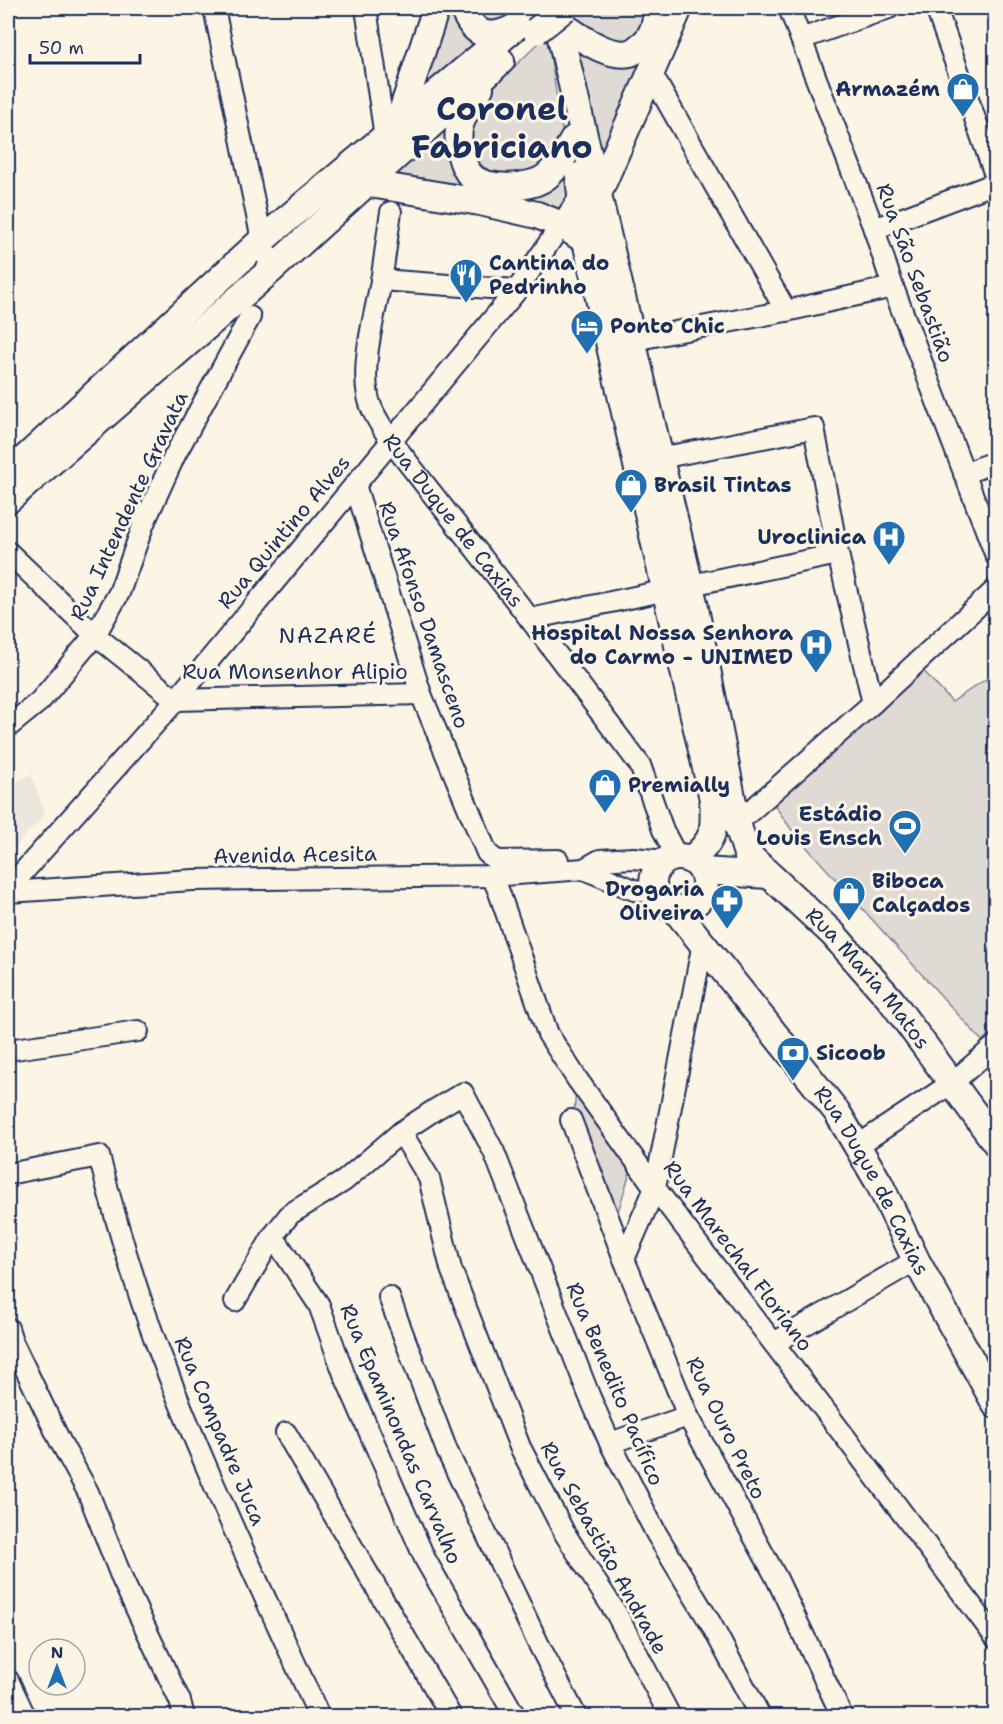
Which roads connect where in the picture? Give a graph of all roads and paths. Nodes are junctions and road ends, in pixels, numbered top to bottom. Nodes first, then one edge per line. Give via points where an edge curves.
1 (214, 8) edge
2 (366, 8) edge
3 (436, 8) edge
4 (463, 8) edge
5 (657, 8) edge
6 (680, 8) edge
7 (789, 8) edge
8 (889, 8) edge
9 (936, 8) edge
10 (541, 17) edge
11 (801, 39) junction
12 (488, 72) junction
13 (651, 73) junction
14 (391, 132) junction
15 (574, 139) junction
16 (996, 180) edge
17 (364, 183) junction
18 (590, 194) junction
19 (390, 212) dead end
20 (562, 225) junction
21 (874, 229) junction
22 (262, 240) junction
23 (586, 241) junction
24 (271, 270) junction
25 (381, 280) junction
26 (893, 287) junction
27 (517, 290) junction
28 (786, 311) junction
29 (250, 316) dead end
30 (633, 340) junction
31 (391, 441) junction
32 (660, 458) junction
33 (996, 461) edge
34 (8, 474) edge
35 (964, 474) junction
36 (355, 485) junction
37 (8, 500) edge
38 (8, 552) edge
39 (838, 554) junction
40 (996, 556) edge
41 (678, 588) junction
42 (996, 589) edge
43 (530, 619) junction
44 (95, 635) junction
45 (421, 694) junction
46 (176, 700) junction
47 (873, 703) junction
48 (8, 727) edge
49 (737, 823) junction
50 (684, 862) junction
51 (592, 865) junction
52 (769, 875) junction
53 (492, 876) junction
54 (8, 890) edge
55 (664, 900) junction
56 (703, 943) junction
57 (138, 1031) dead end
58 (996, 1045) edge
59 (8, 1050) edge
60 (952, 1083) junction
61 (571, 1120) dead end
62 (402, 1132) junction
63 (996, 1143) edge
64 (857, 1146) junction
65 (8, 1174) edge
66 (655, 1188) junction
67 (273, 1236) junction
68 (624, 1259) junction
69 (916, 1260) junction
70 (389, 1297) dead end
71 (235, 1301) dead end
72 (8, 1328) edge
73 (774, 1343) junction
74 (996, 1405) edge
75 (688, 1416) junction
76 (286, 1433) dead end
77 (610, 1443) junction
78 (996, 1638) edge
79 (8, 1680) edge
80 (26, 1716) edge
81 (184, 1716) edge
82 (319, 1716) edge
83 (451, 1716) edge
84 (515, 1716) edge
85 (576, 1716) edge
86 (669, 1716) edge
87 (760, 1716) edge
88 (842, 1716) edge

1 - 22 street
2 - 14 street
3 - 14 main road
4 - 10 main road via 474,29 483,34 501,34
5 - 10 main road via 655,27 646,42 631,53 598,47
6 - 13 main road
7 - 11 street, Rua São Sebastião
8 - 11 street
9 - 16 street
10 - 12 main road
10 - 14 main road
10 - 15 main road
10 - 18 main road
11 - 21 street, Rua São Sebastião
12 - 15 main road via 459,128 464,164 473,178 494,186 528,185 550,173
12 - 17 main road
13 - 18 main road
13 - 28 street
14 - 22 main road
15 - 18 main road
16 - 21 street
17 - 20 main road via 480,202
17 - 24 main road
18 - 20 street, Rua Quintino Alves
18 - 23 main road
18 - 30 main road
19 - 25 street, Rua Duque de Caxias
20 - 23 main road
20 - 27 street, Rua Quintino Alves
21 - 26 street, Rua São Sebastião
22 - 24 street
22 - 34 main road
23 - 41 main road
24 - 37 main road
25 - 27 street
25 - 31 street, Rua Duque de Caxias via 369,344 368,396
26 - 28 street
26 - 35 street, Rua São Sebastião
27 - 31 street, Rua Quintino Alves
28 - 30 street
29 - 44 street, Rua Intendente Gravata via 175,455 144,523 119,593
30 - 32 main road
31 - 36 street, Rua Quintino Alves
31 - 43 street, Rua Duque de Caxias
32 - 39 street via 814,428
32 - 41 main road
33 - 35 street
35 - 40 street, Rua São Sebastião
36 - 45 street, Rua Afonso Damasceno
36 - 46 street, Rua Quintino Alves
38 - 44 street, Rua Monsenhor Alipio
39 - 41 street
39 - 47 street
41 - 43 street
41 - 49 main road, Rua Maria Matos
41 - 50 main road via 714,818 705,849
42 - 47 street
43 - 50 street, Rua Duque de Caxias via 640,765 663,830
44 - 46 street, Rua Monsenhor Alipio
44 - 48 street, Rua Intendente Gravata via 40,701
45 - 46 street, Rua Monsenhor Alipio
45 - 51 street, Rua Afonso Damasceno via 487,853 497,861
46 - 54 street, Rua Quintino Alves
47 - 49 street
49 - 50 main road
49 - 52 main road, Rua Maria Matos via 747,854
50 - 51 street, Avenida Acesita via 633,858
50 - 52 main road
50 - 55 main road via 658,868 654,875 653,884
50 - 55 main road via 704,888 701,896 690,907
51 - 53 street, Avenida Acesita
51 - 55 street, Avenida Acesita via 634,890
52 - 60 main road, Rua Maria Matos via 833,934 877,983
53 - 54 street, Avenida Acesita via 193,880
53 - 66 street, Rua Marechal Floriano via 548,1034
55 - 56 main road, Rua Duque de Caxias
56 - 64 main road, Rua Duque de Caxias via 837,1112
56 - 66 street
57 - 59 street
58 - 60 street
60 - 63 main road, Rua Maria Matos
60 - 64 street
61 - 68 street, Rua Ouro Preto
62 - 67 street via 344,1181 290,1214
62 - 77 street, Rua Benedito Pacífico via 464,1093 494,1152
62 - 86 street, Rua Sebastião Andrade via 429,1178 451,1269 520,1447 565,1534 616,1613
64 - 69 main road, Rua Duque de Caxias
65 - 82 street, Rua Compadre Juca via 99,1156 155,1338 197,1445
66 - 68 street
66 - 73 street, Rua Marechal Floriano
67 - 71 street
67 - 84 street, Rua Epaminondas Carvalho via 319,1305 344,1374 425,1559
68 - 75 street, Rua Ouro Preto
69 - 73 street
69 - 74 main road, Rua Duque de Caxias
70 - 85 street via 447,1451
72 - 81 street via 88,1492
73 - 78 street, Rua Marechal Floriano
75 - 77 street
75 - 88 street, Rua Ouro Preto via 776,1578
76 - 83 street
77 - 87 street, Rua Benedito Pacífico via 656,1533
79 - 80 street

